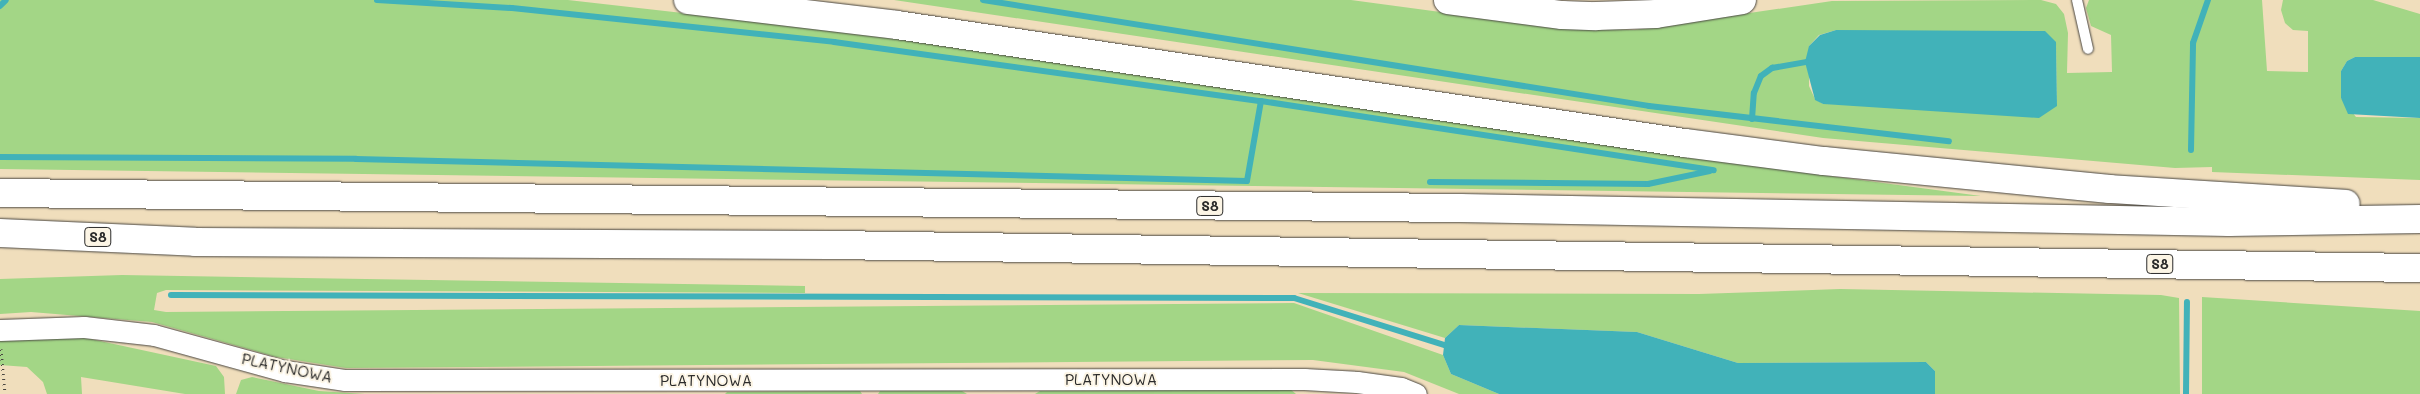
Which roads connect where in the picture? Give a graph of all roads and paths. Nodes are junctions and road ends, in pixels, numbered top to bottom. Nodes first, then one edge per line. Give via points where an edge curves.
1 (688, 0) edge
2 (1448, 0) edge
3 (1742, 0) edge
4 (2077, 0) edge
5 (2088, 49) dead end
6 (0, 192) edge
7 (2420, 209) edge
8 (2420, 219) edge
9 (0, 233) edge
10 (196, 242) junction
11 (0, 250) edge
12 (2420, 268) edge
13 (0, 330) edge
14 (0, 341) edge
15 (979, 387) edge
16 (5, 394) edge
17 (1416, 394) edge

1 - 7 main road via 897,25 1685,144 1824,161 2110,190
2 - 3 main road via 1562,15 1596,16 1656,14
4 - 5 lane
6 - 8 main road, S8 via 1460,208 2190,222
9 - 10 main road, S8
10 - 11 main road
10 - 12 main road, S8 via 830,245
13 - 15 street, PLATYNOWA via 84,327 154,335 285,371 345,380
14 - 16 path
15 - 17 street, PLATYNOWA via 1304,379 1357,382 1401,388

